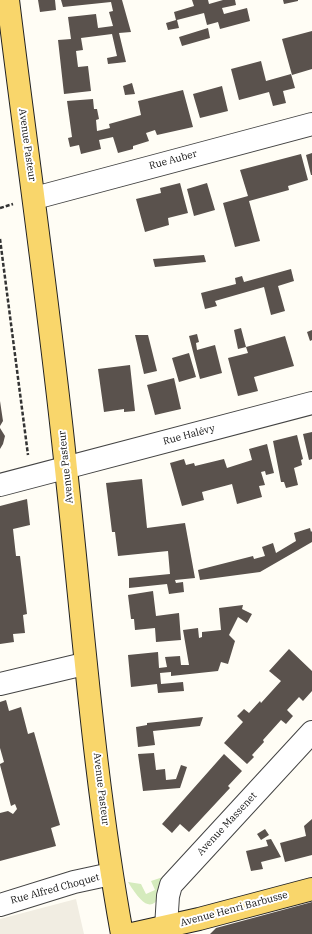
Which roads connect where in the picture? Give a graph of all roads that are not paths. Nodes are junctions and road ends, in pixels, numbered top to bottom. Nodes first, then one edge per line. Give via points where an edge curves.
1 (8, 0) edge
2 (312, 124) edge
3 (34, 198) junction
4 (312, 403) edge
5 (66, 468) junction
6 (0, 485) edge
7 (84, 664) junction
8 (0, 684) edge
9 (312, 732) edge
10 (111, 874) junction
11 (312, 889) edge
12 (0, 905) edge
13 (166, 927) junction
14 (122, 934) edge
15 (132, 934) edge

1 - 3 main road, Avenue Pasteur
2 - 3 street, Rue Auber
3 - 5 main road, Avenue Pasteur
4 - 5 street, Rue Halévy
5 - 6 street, Rue Halévy
5 - 7 main road, Avenue Pasteur
7 - 8 street
7 - 10 main road, Avenue Pasteur
9 - 13 street, Avenue Massenet via 171,885
10 - 12 street, Rue Alfred Choquet via 74,882
10 - 14 main road, Avenue Pasteur
11 - 13 main road, Avenue Henri Barbusse
13 - 15 main road, Avenue Henri Barbusse

